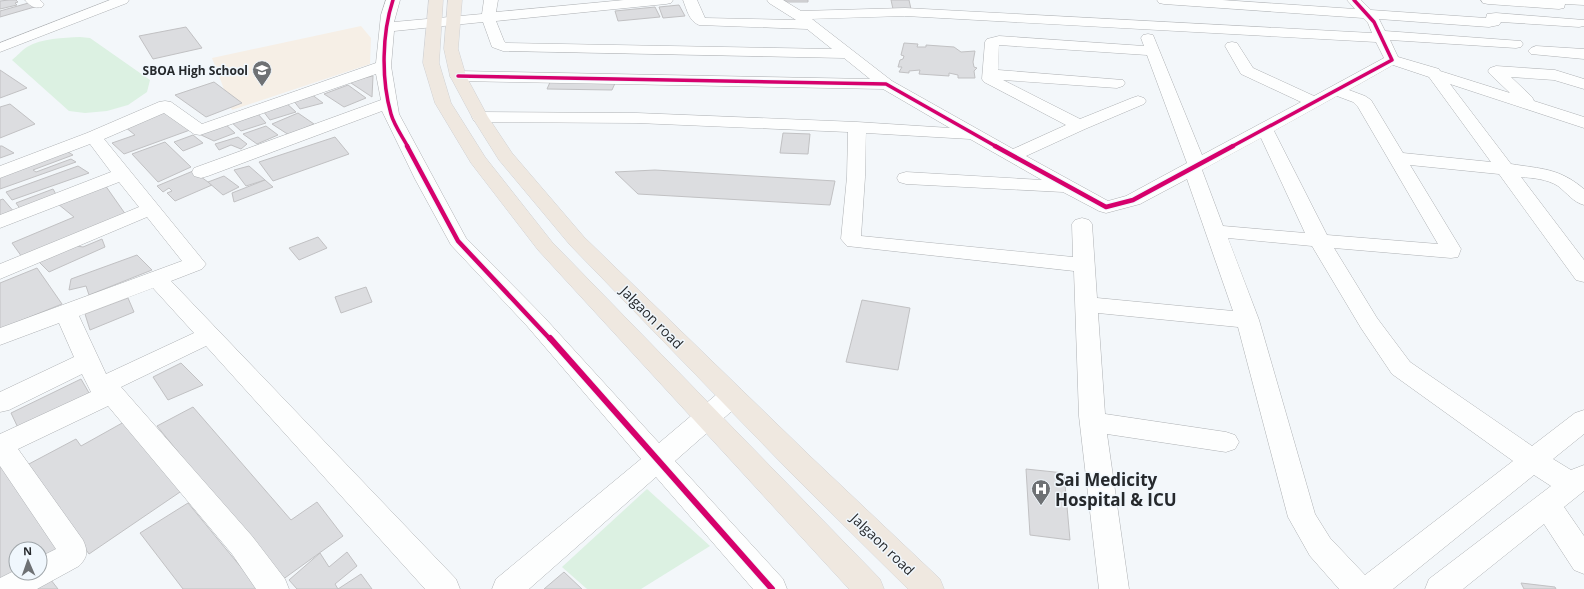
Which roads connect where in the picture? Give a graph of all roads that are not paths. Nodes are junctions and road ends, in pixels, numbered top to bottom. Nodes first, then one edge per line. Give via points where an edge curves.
1 (120, 0) edge
2 (392, 0) edge
3 (436, 0) edge
4 (491, 0) edge
5 (666, 0) edge
6 (690, 0) edge
7 (774, 0) edge
8 (1164, 0) edge
9 (1354, 0) edge
10 (1488, 0) edge
11 (1584, 1) edge
12 (1559, 2) edge
13 (448, 14) edge
14 (1366, 14) junction
15 (798, 15) junction
16 (488, 17) junction
17 (810, 25) junction
18 (1143, 25) junction
19 (387, 27) junction
20 (1582, 28) edge
21 (1540, 30) dead end
22 (1381, 36) junction
23 (793, 39) dead end
24 (1516, 44) dead end
25 (2, 45) edge
26 (1232, 46) dead end
27 (573, 48) junction
28 (1153, 51) junction
29 (1536, 51) dead end
30 (848, 54) junction
31 (1584, 54) edge
32 (1392, 60) junction
33 (383, 66) junction
34 (1433, 72) junction
35 (990, 74) junction
36 (458, 76) junction
37 (1117, 83) dead end
38 (886, 84) junction
39 (1584, 84) edge
40 (1336, 90) junction
41 (1138, 101) dead end
42 (1314, 102) junction
43 (389, 103) junction
44 (1531, 105) junction
45 (480, 117) junction
46 (1584, 123) edge
47 (1079, 125) junction
48 (857, 127) junction
49 (1265, 129) junction
50 (975, 134) junction
51 (93, 137) junction
52 (1012, 156) junction
53 (1398, 158) junction
54 (1194, 167) junction
55 (1505, 169) junction
56 (0, 172) edge
57 (201, 172) dead end
58 (122, 174) junction
59 (906, 178) dead end
60 (1068, 187) junction
61 (1584, 199) edge
62 (150, 209) junction
63 (0, 222) edge
64 (1082, 224) dead end
65 (1215, 231) junction
66 (1320, 240) junction
67 (1084, 265) junction
68 (0, 272) edge
69 (1584, 276) edge
70 (157, 279) junction
71 (1086, 304) junction
72 (66, 313) junction
73 (1248, 320) junction
74 (208, 335) junction
75 (0, 337) edge
76 (88, 361) junction
77 (106, 390) junction
78 (732, 396) junction
79 (0, 403) edge
80 (706, 417) junction
81 (1584, 420) edge
82 (1093, 422) junction
83 (1226, 442) dead end
84 (0, 446) edge
85 (657, 459) junction
86 (1532, 460) junction
87 (1578, 480) edge
88 (1547, 505) junction
89 (1584, 562) edge
90 (48, 568) edge
91 (24, 581) edge
92 (8, 589) edge
93 (274, 589) edge
94 (445, 589) edge
95 (507, 589) edge
96 (772, 589) edge
97 (869, 589) edge
98 (929, 589) edge
99 (1114, 589) edge
100 (1360, 589) edge
101 (1370, 589) edge
102 (1440, 589) edge

1 - 25 street
2 - 19 street
3 - 13 highway, Jalgaon road
4 - 16 street
5 - 16 street
6 - 17 street via 698,20 704,22
7 - 15 street
8 - 14 street
9 - 14 street
10 - 12 street
11 - 12 street
12 - 20 street
13 - 16 street
13 - 19 street
13 - 36 highway, Jalgaon road via 451,49
13 - 80 highway, Jalgaon road via 431,63 443,103 477,160 545,246
14 - 20 street via 1489,23 1494,22 1492,17 1496,17
14 - 22 street via 1374,22
15 - 17 street
15 - 18 street via 905,12
16 - 27 street via 499,46
17 - 30 street
18 - 22 street
18 - 28 street
19 - 33 street
20 - 21 street
22 - 24 street
22 - 32 street
23 - 27 street via 587,35 577,38
26 - 42 street via 1247,71
27 - 30 street
28 - 35 street via 994,41
28 - 54 street
29 - 31 street
30 - 38 street
32 - 34 street
32 - 40 street
33 - 43 street
33 - 51 street via 200,130 165,106
34 - 44 street
34 - 55 street
35 - 37 street
35 - 47 street via 992,81
36 - 38 street
36 - 45 highway, Jalgaon road
38 - 50 street
39 - 44 street via 1556,75 1496,71
40 - 42 street
40 - 53 street via 1365,104
41 - 47 street
42 - 49 street
43 - 57 street
43 - 85 street via 391,114 458,241 535,321
44 - 46 street
45 - 48 street via 637,118
45 - 78 highway, Jalgaon road via 505,156 577,241
47 - 52 street
48 - 50 street
48 - 67 street via 851,236 854,242
49 - 54 street
49 - 66 street
50 - 52 street
51 - 56 street
51 - 58 street
52 - 60 street
53 - 55 street
53 - 66 street via 1451,252
54 - 60 street via 1133,200 1106,207
54 - 65 street
55 - 61 street via 1549,175
55 - 69 street
58 - 62 street
58 - 63 street
59 - 60 street
62 - 68 street
62 - 70 street via 195,264
64 - 67 street
65 - 66 street
65 - 73 street
66 - 86 street via 1368,323 1400,368
67 - 71 street
70 - 72 street
70 - 74 street
71 - 73 street
71 - 82 street
72 - 75 street
72 - 76 street
73 - 100 street via 1302,517 1320,547
74 - 77 street
74 - 94 street
76 - 77 street
76 - 79 street
77 - 84 street
77 - 93 street via 242,545
78 - 80 street
78 - 98 highway, Jalgaon road
80 - 85 street
80 - 97 highway, Jalgaon road
81 - 86 street
82 - 83 street
82 - 99 street
84 - 90 street via 73,549 69,557
85 - 95 street
85 - 96 street
86 - 87 street
86 - 101 street
87 - 88 street
88 - 89 street
88 - 102 street
91 - 92 street

